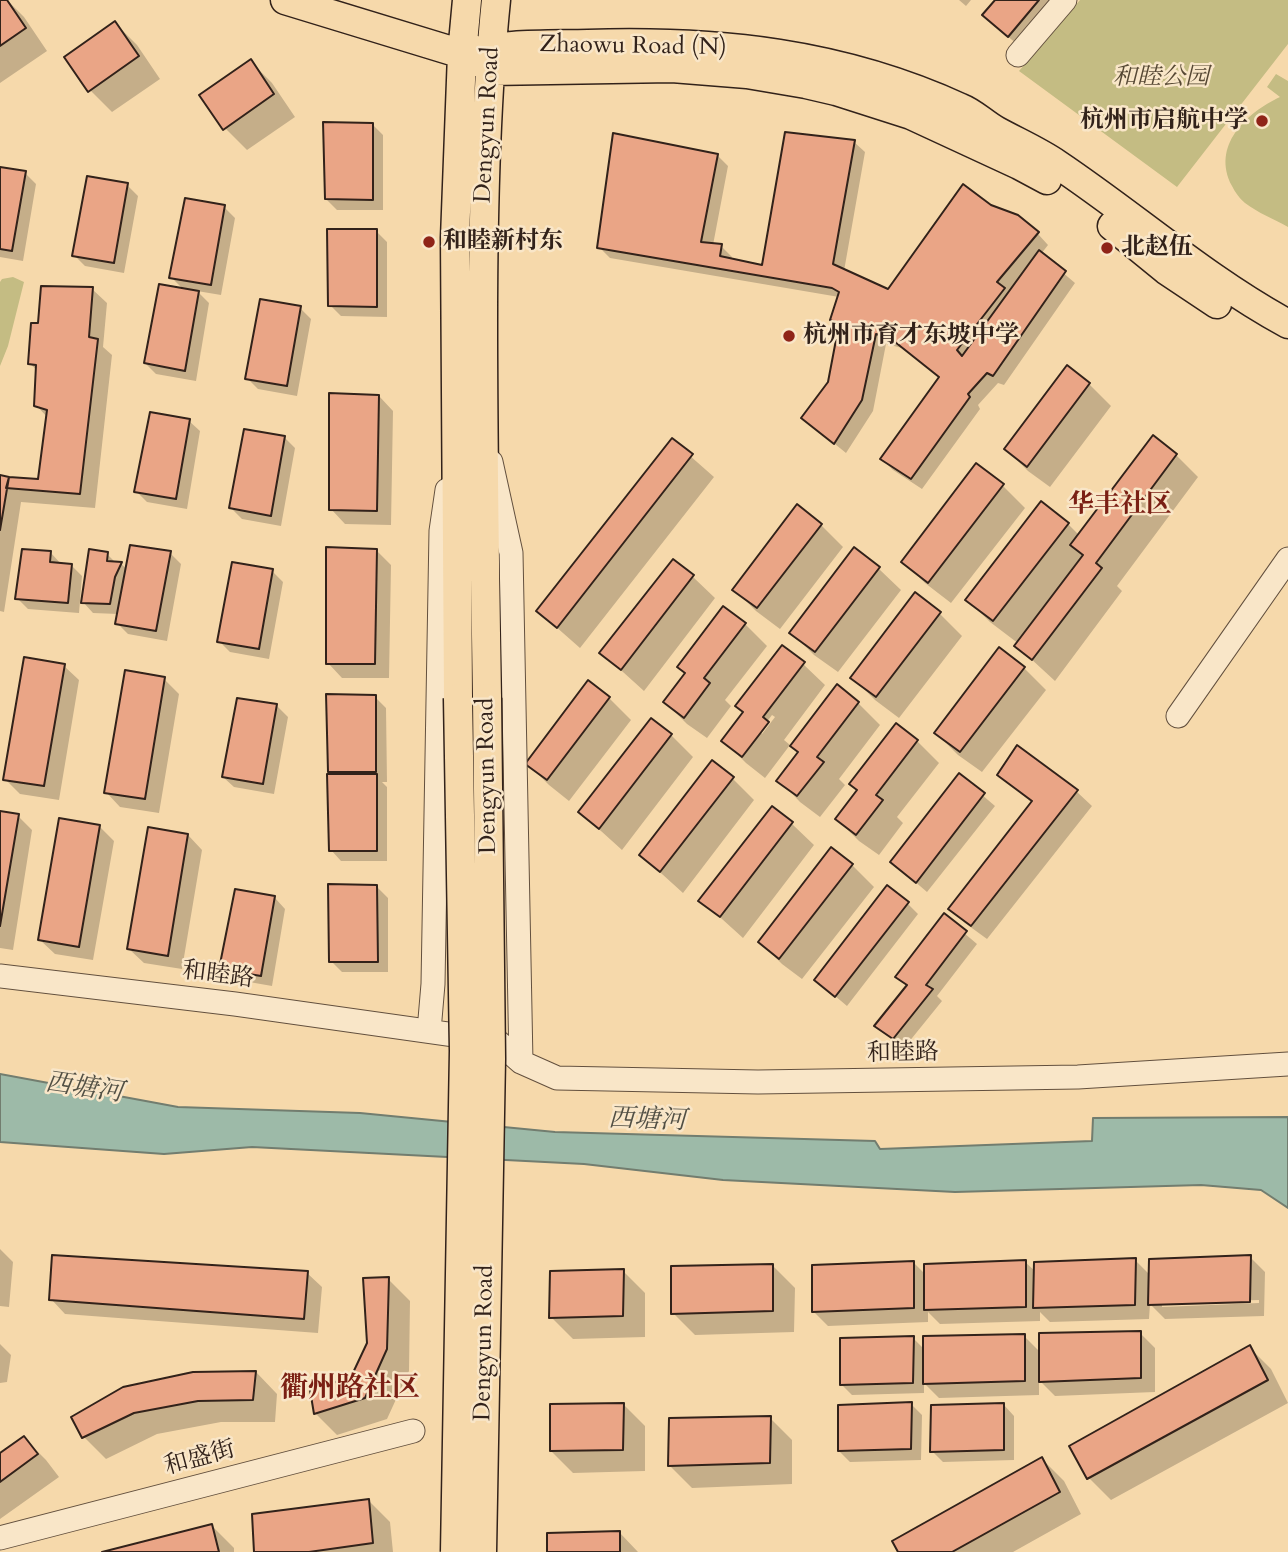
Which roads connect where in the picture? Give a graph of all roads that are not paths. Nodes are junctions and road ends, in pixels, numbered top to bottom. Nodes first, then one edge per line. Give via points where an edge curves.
1 (285, 0) edge
2 (467, 0) edge
3 (496, 0) edge
4 (1065, 0) edge
5 (462, 54) junction
6 (1018, 55) dead end
7 (490, 59) junction
8 (1288, 324) edge
9 (1288, 345) edge
10 (470, 422) junction
11 (1288, 559) edge
12 (1178, 716) dead end
13 (0, 976) edge
14 (429, 1031) junction
15 (521, 1062) junction
16 (1288, 1064) edge
17 (413, 1431) dead end
18 (0, 1538) edge
19 (455, 1552) edge
20 (482, 1552) edge

1 - 5 main road
2 - 5 main road, Dengyun Road
3 - 7 main road, Dengyun Road
4 - 6 street
5 - 7 main road
5 - 10 main road, Dengyun Road via 455,237
7 - 8 main road, Zhaowu Road (N) via 660,42 719,45 874,74 965,109 1055,162 1215,280
7 - 9 main road, Zhaowu Road (N) via 747,74 836,91 911,115 1046,179 1176,276
7 - 10 main road, Dengyun Road
10 - 14 street via 441,531 434,971
10 - 15 street via 511,553
10 - 19 main road, Dengyun Road, bridge via 458,698 464,1051
10 - 20 main road, Dengyun Road, bridge via 487,698 491,1059
11 - 12 street
13 - 14 street, 和睦路
14 - 15 street, 和睦路 via 497,1041
15 - 16 street, 和睦路 via 557,1078 758,1082 1078,1077
17 - 18 street, 和盛街

